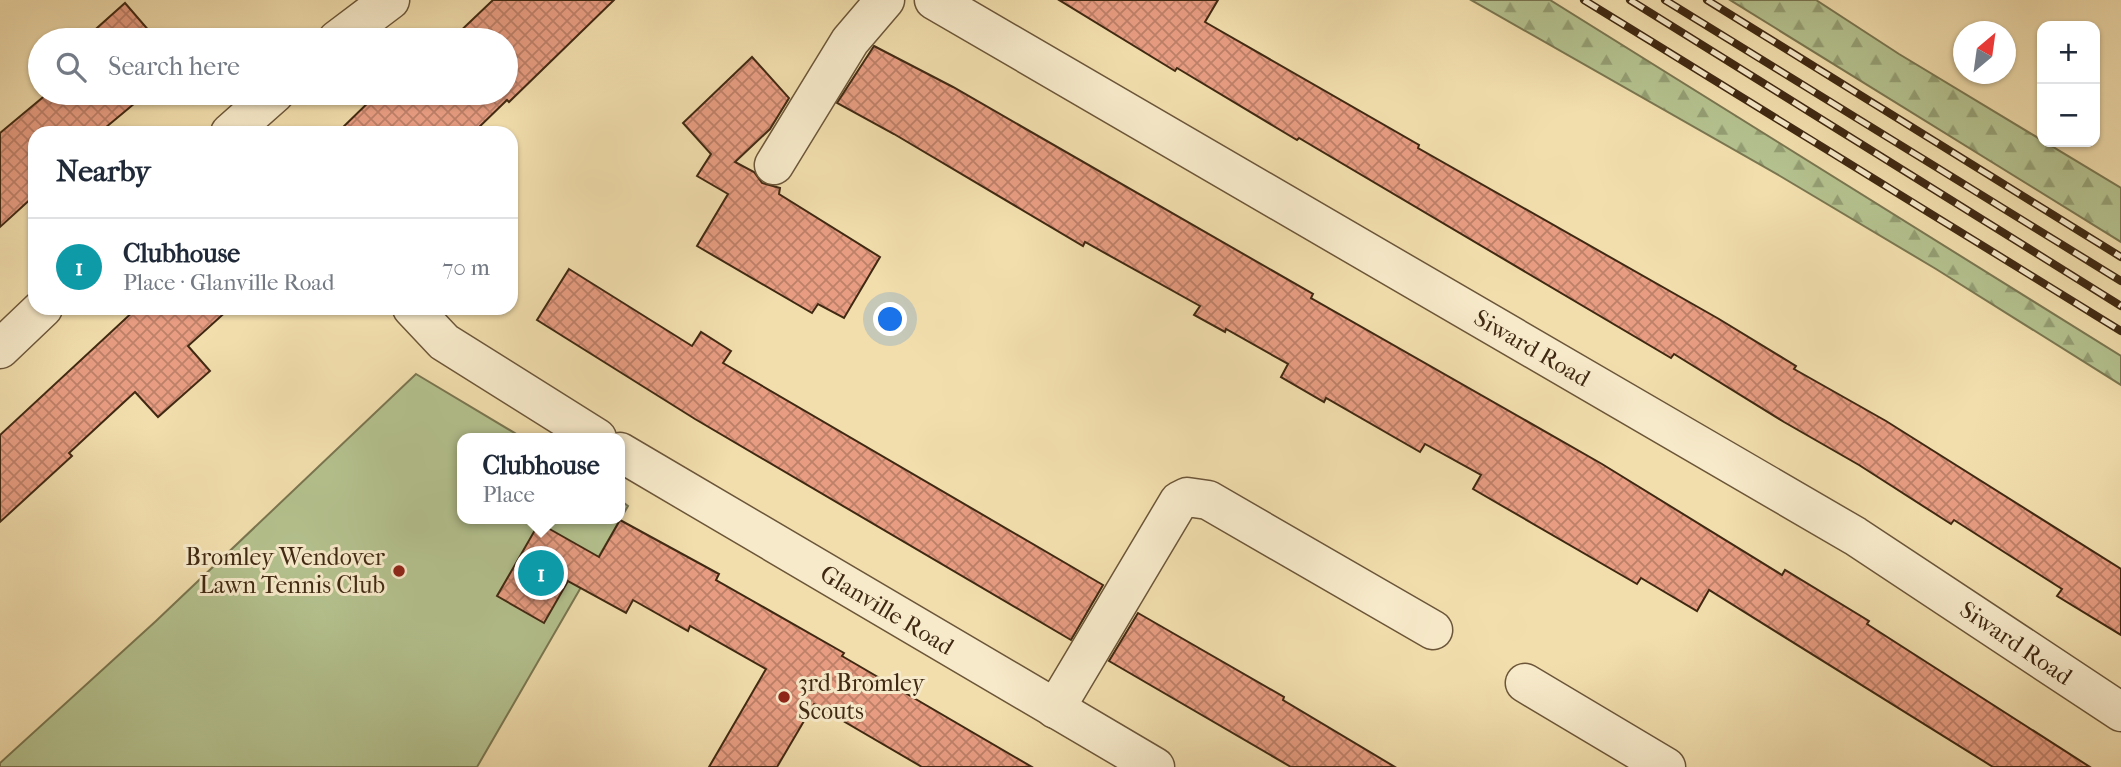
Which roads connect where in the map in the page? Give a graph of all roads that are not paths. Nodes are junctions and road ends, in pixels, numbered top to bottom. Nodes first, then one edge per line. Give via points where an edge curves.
1 (390, 0) edge
2 (886, 0) edge
3 (934, 0) edge
4 (353, 28) edge
5 (263, 105) edge
6 (242, 126) edge
7 (774, 165) dead end
8 (35, 315) edge
9 (419, 315) edge
10 (0, 348) edge
11 (589, 433) edge
12 (625, 455) edge
13 (1433, 629) dead end
14 (1525, 683) dead end
15 (1055, 709) junction
16 (2121, 712) edge
17 (1155, 767) edge
18 (1666, 767) edge

1 - 4 street
2 - 7 street via 850,41
3 - 16 street, Siward Road via 1855,536
5 - 6 street
8 - 10 street
9 - 11 street via 444,342
12 - 15 street, Glanville Road
13 - 15 street via 1208,500 1186,497 1179,501
14 - 18 street
15 - 17 street, Glanville Road

